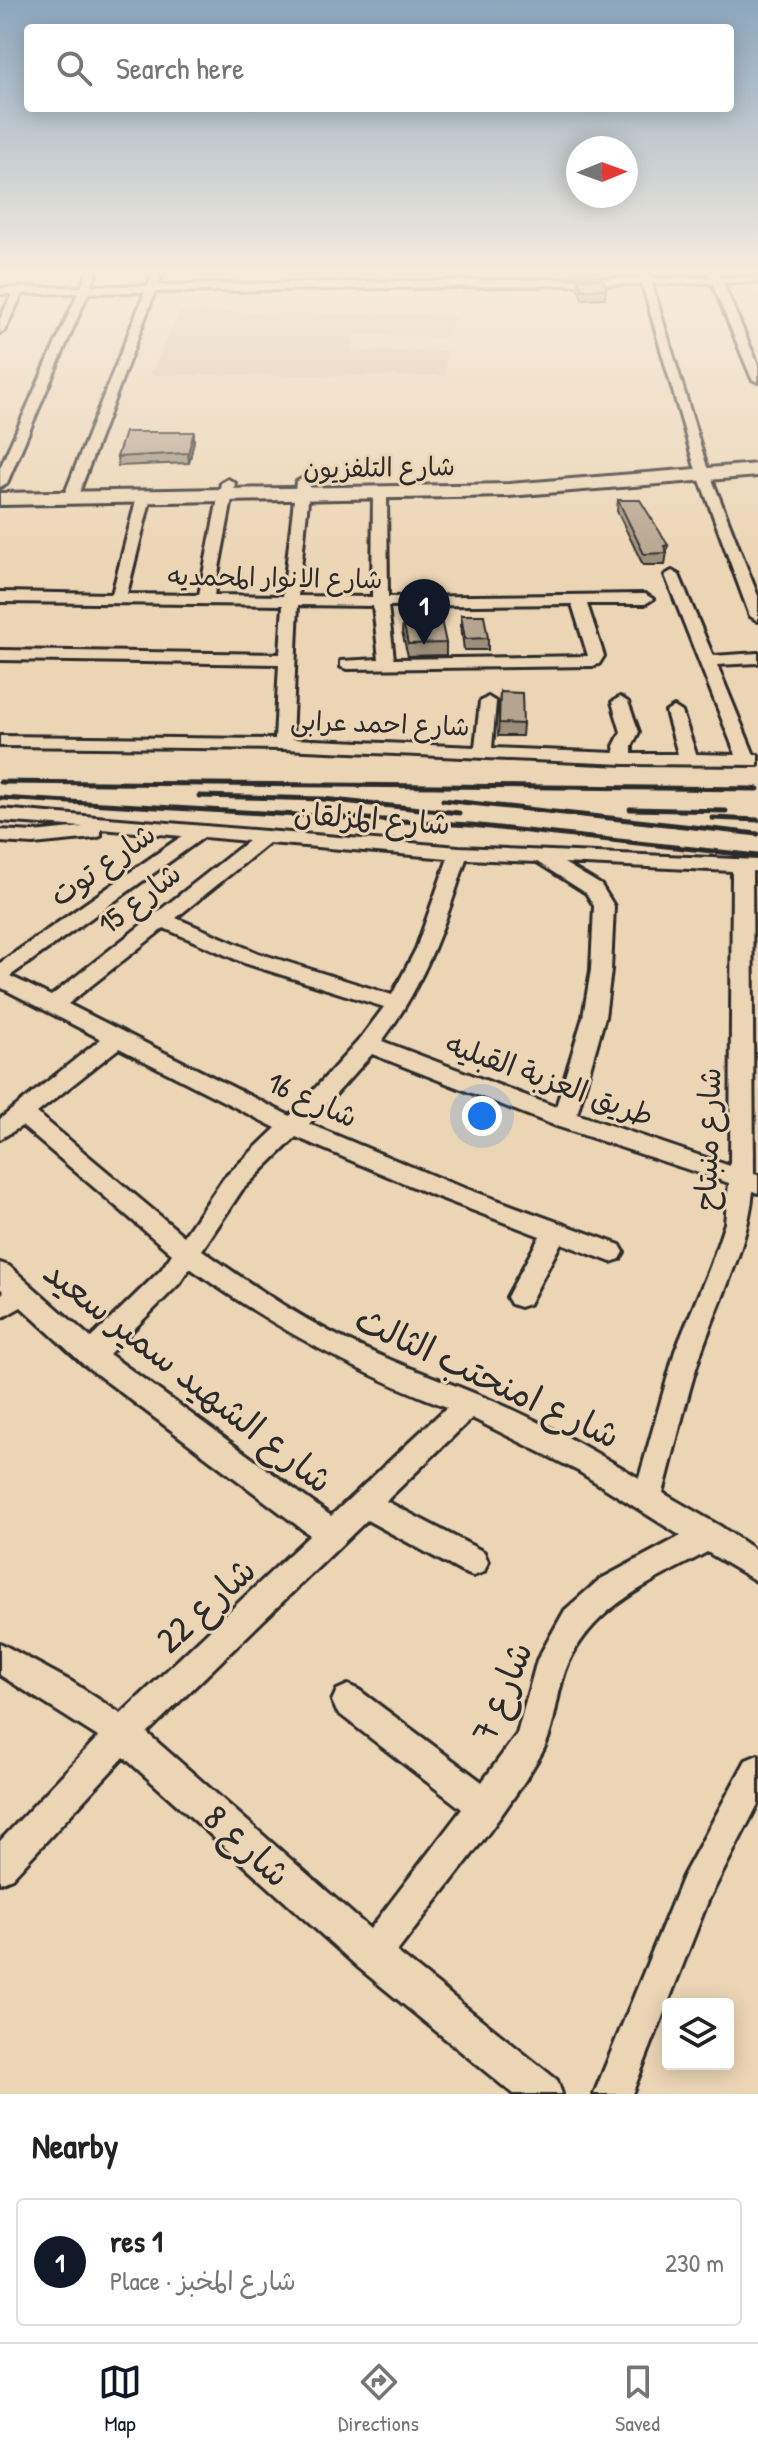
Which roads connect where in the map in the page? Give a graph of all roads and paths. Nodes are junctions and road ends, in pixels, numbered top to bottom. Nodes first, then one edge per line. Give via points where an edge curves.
1 (50, 370) edge
2 (120, 370) edge
3 (673, 370) edge
4 (758, 458) edge
5 (733, 466) junction
6 (703, 469) junction
7 (758, 470) edge
8 (0, 485) edge
9 (455, 486) junction
10 (302, 488) junction
11 (226, 489) junction
12 (72, 492) junction
13 (380, 493) junction
14 (144, 497) junction
15 (0, 499) edge
16 (672, 575) dead end
17 (0, 597) edge
18 (118, 599) junction
19 (645, 599) dead end
20 (206, 600) junction
21 (290, 601) junction
22 (578, 601) junction
23 (380, 602) junction
24 (758, 616) edge
25 (196, 639) dead end
26 (0, 655) edge
27 (194, 657) junction
28 (758, 658) edge
29 (288, 659) junction
30 (707, 661) junction
31 (387, 663) junction
32 (347, 664) dead end
33 (488, 702) dead end
34 (620, 702) dead end
35 (674, 712) dead end
36 (0, 741) edge
37 (283, 744) junction
38 (483, 753) junction
39 (624, 759) junction
40 (689, 760) junction
41 (752, 760) edge
42 (0, 815) edge
43 (122, 826) junction
44 (199, 832) junction
45 (0, 836) edge
46 (264, 838) junction
47 (459, 853) junction
48 (537, 856) junction
49 (750, 865) edge
50 (161, 919) junction
51 (0, 976) edge
52 (398, 1004) junction
53 (52, 1006) junction
54 (117, 1038) junction
55 (368, 1044) junction
56 (23, 1114) junction
57 (564, 1120) junction
58 (293, 1127) junction
59 (0, 1131) edge
60 (750, 1181) edge
61 (555, 1231) junction
62 (611, 1252) dead end
63 (187, 1253) junction
64 (0, 1273) edge
65 (520, 1297) dead end
66 (10, 1301) edge
67 (91, 1355) junction
68 (469, 1403) junction
69 (648, 1496) junction
70 (363, 1503) junction
71 (333, 1535) junction
72 (710, 1535) junction
73 (473, 1562) dead end
74 (758, 1568) edge
75 (0, 1658) edge
76 (348, 1701) dead end
77 (123, 1734) junction
78 (758, 1772) edge
79 (486, 1806) junction
80 (0, 1866) edge
81 (372, 1955) junction
82 (543, 2094) edge
83 (613, 2094) edge

1 - 8 street
2 - 12 street
3 - 6 street
4 - 5 main road, شارع التلفزيون
5 - 6 main road, شارع التلفزيون
5 - 7 main road, شارع التلفزيون
6 - 9 main road, شارع التلفزيون via 562,488
6 - 24 street
8 - 12 main road, شارع التلفزيون
9 - 10 main road, شارع التلفزيون
9 - 13 main road, شارع التلفزيون
10 - 11 main road, شارع التلفزيون
10 - 13 main road, شارع التلفزيون
10 - 21 street
11 - 12 main road, شارع التلفزيون
11 - 14 main road, شارع التلفزيون
11 - 20 street
12 - 14 main road, شارع التلفزيون
12 - 15 main road, شارع التلفزيون
13 - 23 street
14 - 18 street
16 - 30 street
17 - 18 street, شارع الانوار المحمديه
18 - 20 street, شارع الانوار المحمديه
19 - 22 street, شارع الانوار المحمديه
20 - 21 street, شارع الانوار المحمديه
21 - 23 street, شارع الانوار المحمديه
21 - 29 street
22 - 23 street, شارع الانوار المحمديه
22 - 31 street via 596,656 593,661
23 - 31 street
25 - 27 street
26 - 27 street
27 - 29 street
28 - 30 street
29 - 37 street
30 - 41 street
31 - 32 street
33 - 38 street
34 - 39 street via 630,732
35 - 40 street
36 - 37 street, شارع احمد عرابى
37 - 38 street, شارع احمد عرابى
38 - 39 street, شارع احمد عرابى
39 - 40 street, شارع احمد عرابى
40 - 41 street, شارع احمد عرابى
42 - 43 street, شارع المزلقان
43 - 44 street, شارع المزلقان
43 - 45 street via 63,837
44 - 46 street, شارع المزلقان
44 - 51 street, شارع توت
46 - 47 street, شارع المزلقان
46 - 50 street, شارع 15
47 - 48 street, شارع المزلقان
47 - 52 street via 426,949
48 - 49 street, شارع المزلقان
48 - 57 street via 594,889 604,906 594,1017
49 - 60 street, شارع منبتاح
50 - 52 street via 231,950
50 - 53 street, شارع 15
51 - 53 street, شارع 16
52 - 55 street
53 - 54 street, شارع 16
54 - 56 street
54 - 58 street, شارع 16
55 - 57 street, طريق العزبة القبليه
55 - 58 street
56 - 59 street
56 - 63 street, شارع امنحتب الثالث
57 - 60 street, طريق العزبة القبليه
58 - 61 street, شارع 16
58 - 63 street via 233,1184
60 - 69 street, شارع منبتاح via 683,1366
61 - 62 street, شارع 16
61 - 65 street
63 - 67 street via 149,1300
63 - 68 street, شارع امنحتب الثالث via 320,1339
64 - 66 street, شارع الشهيد سمير سعيد
66 - 67 street, شارع الشهيد سمير سعيد
67 - 71 street, شارع الشهيد سمير سعيد
68 - 69 street, شارع امنحتب الثالث
68 - 70 street, شارع 22
69 - 72 street, شارع امنحتب الثالث
70 - 71 street, شارع 22
70 - 73 street
71 - 77 street, شارع 22
72 - 74 street, شارع امنحتب الثالث
72 - 79 street, شارع 7 via 610,1590 576,1620 553,1660 531,1741
75 - 77 street, شارع 8
76 - 79 street
77 - 80 street, شارع 22
77 - 81 street, شارع 8
78 - 83 street via 691,1899
79 - 81 street, شارع 7
81 - 82 street, شارع 8

